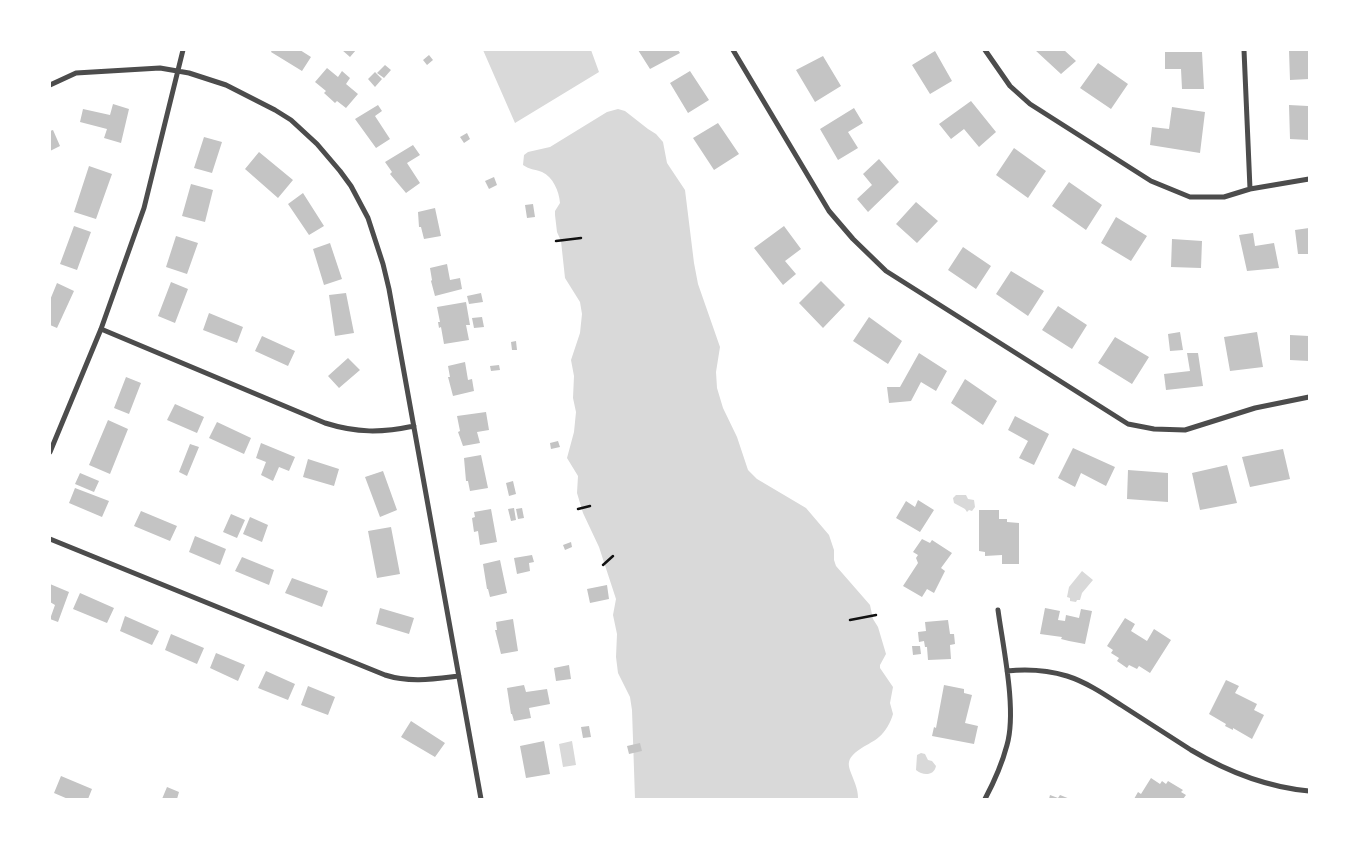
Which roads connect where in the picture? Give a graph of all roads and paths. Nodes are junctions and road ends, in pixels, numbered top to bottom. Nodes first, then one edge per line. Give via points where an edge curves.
1 (183, 50) edge
2 (733, 50) edge
3 (985, 50) edge
4 (1244, 50) edge
5 (178, 71) junction
6 (50, 85) edge
7 (1309, 179) edge
8 (1250, 189) junction
9 (582, 238) dead end
10 (556, 241) dead end
11 (102, 329) junction
12 (1309, 397) edge
13 (414, 426) junction
14 (50, 452) edge
15 (590, 506) dead end
16 (578, 509) dead end
17 (50, 539) edge
18 (614, 556) dead end
19 (603, 565) dead end
20 (998, 610) dead end
21 (876, 616) dead end
22 (850, 620) dead end
23 (1007, 671) junction
24 (459, 676) junction
25 (1309, 791) edge
26 (481, 799) edge
27 (985, 799) edge

1 - 5 street
2 - 12 street via 829,211 886,271 1128,424 1185,430 1255,408
3 - 8 street via 1010,86 1030,104 1151,181 1190,197 1224,197
4 - 8 street
5 - 6 street via 151,68 76,73
5 - 11 street via 144,208
5 - 13 street via 234,89 291,120 326,153 351,186 368,218 383,264
7 - 8 street
9 - 10 path
11 - 13 street via 325,423 366,432
11 - 14 street
13 - 24 street
15 - 16 path
17 - 24 street via 385,675 403,680
18 - 19 path
20 - 23 street
21 - 22 path
23 - 25 street via 1036,670 1069,677 1108,696 1221,766 1271,785
23 - 27 street via 1009,735 1004,757
24 - 26 street

